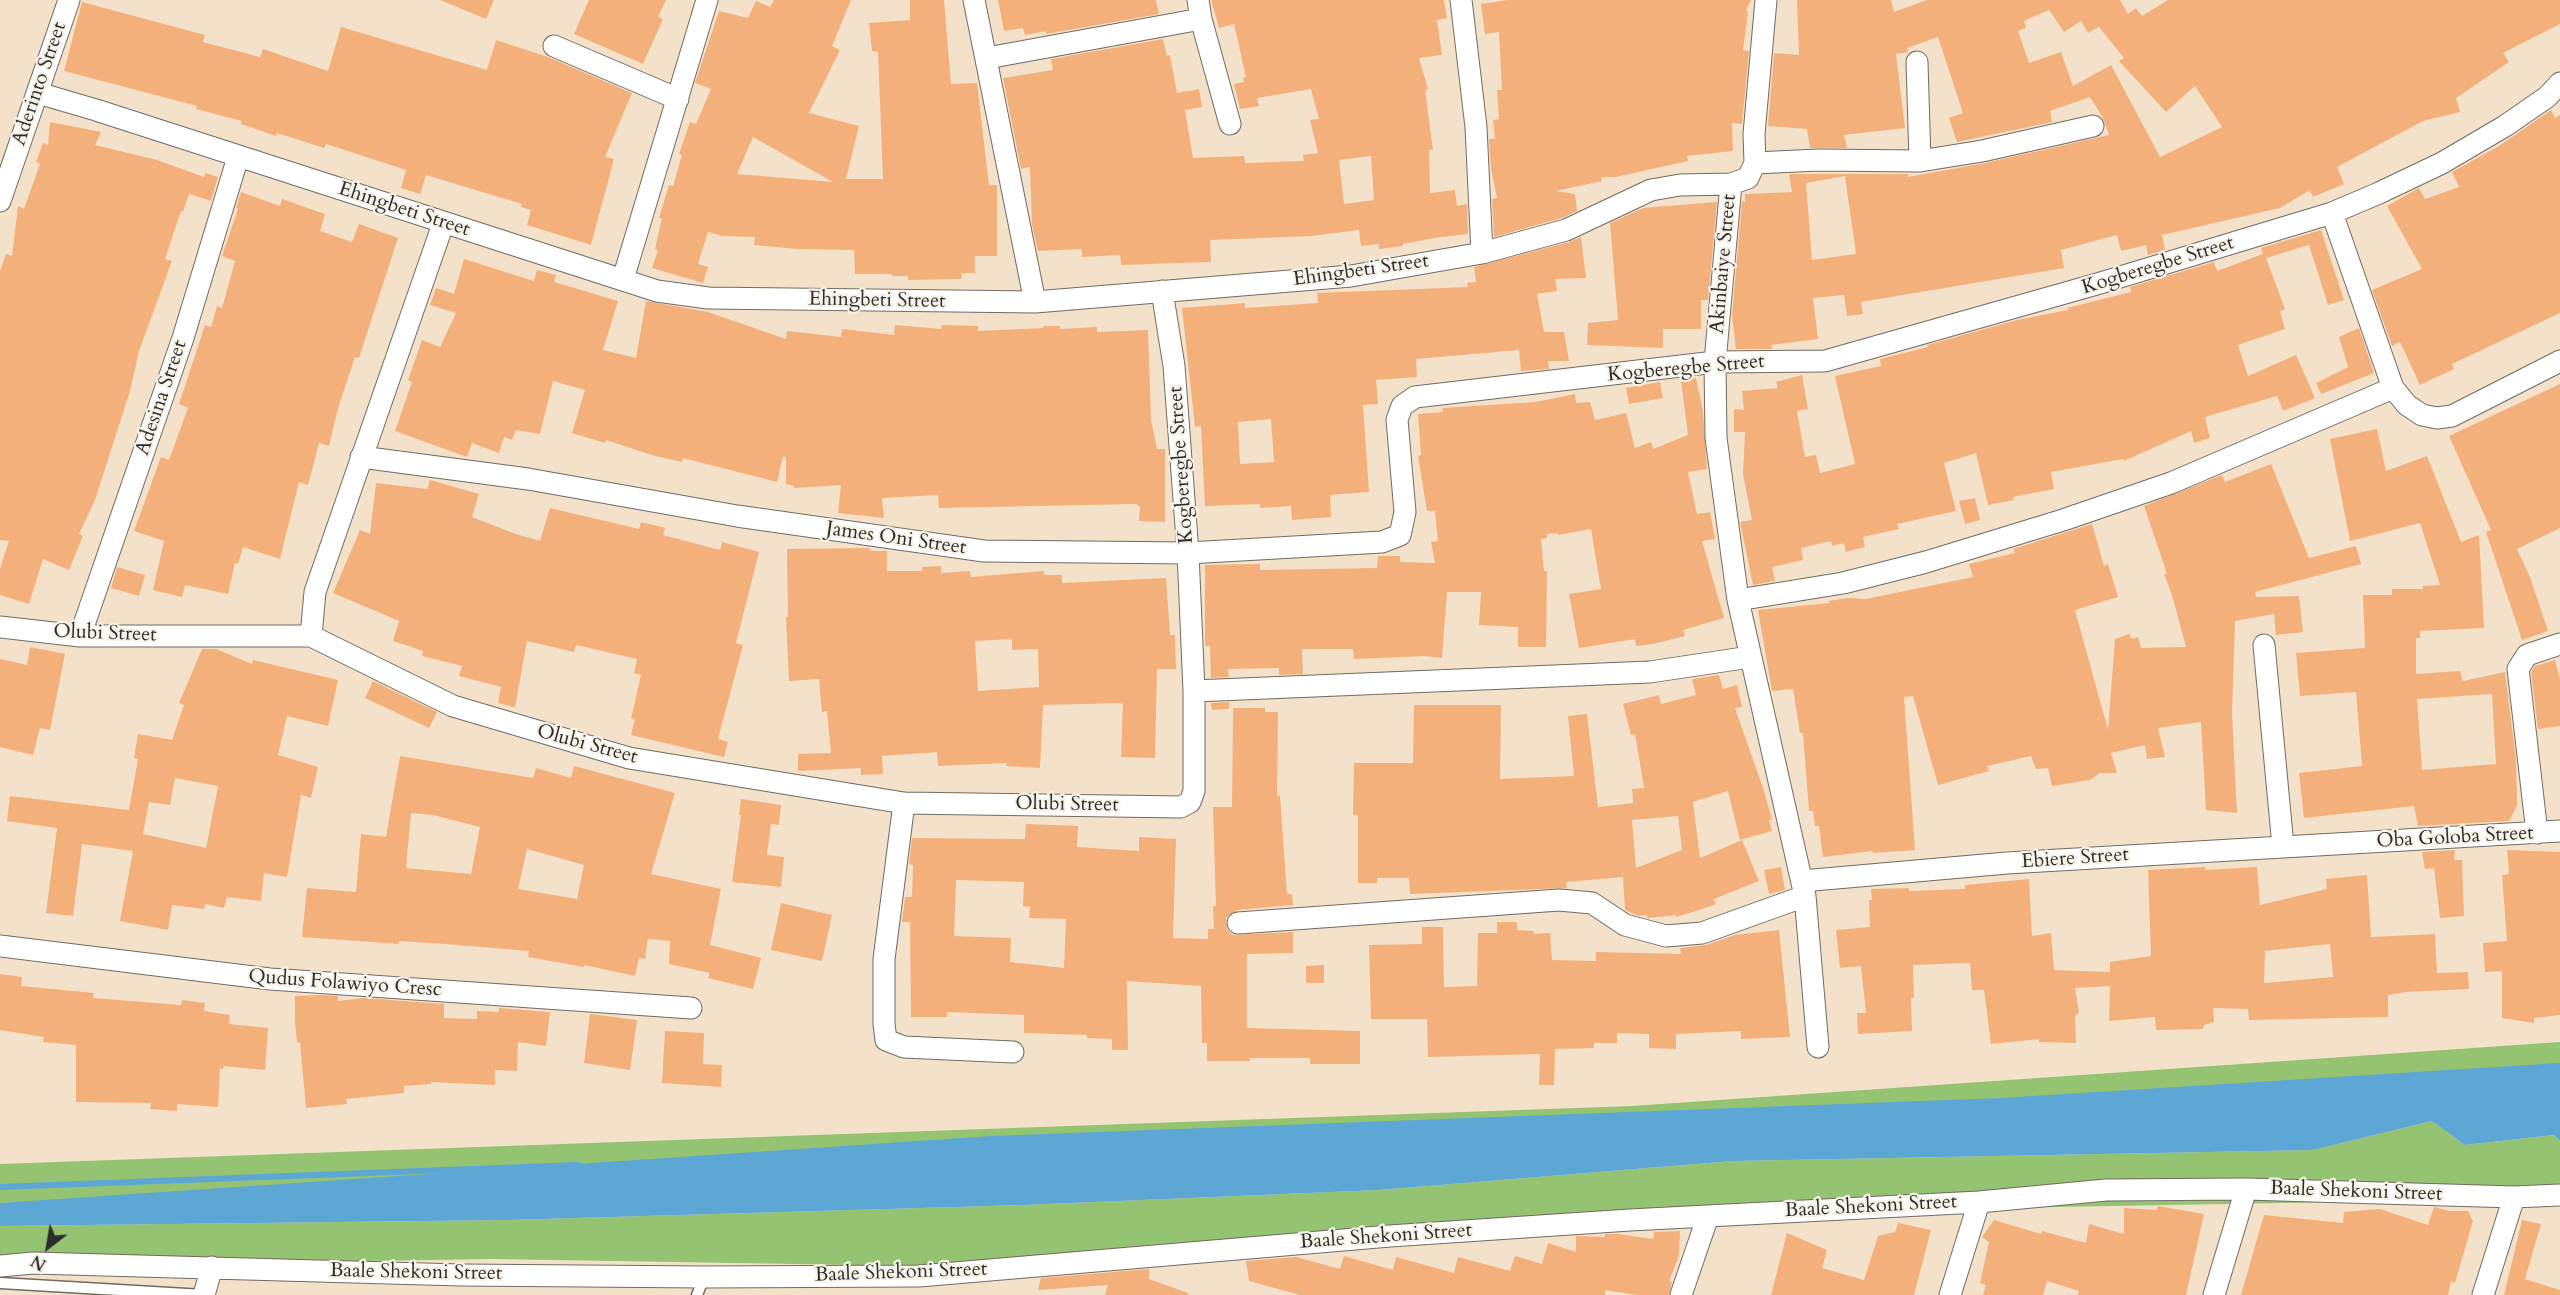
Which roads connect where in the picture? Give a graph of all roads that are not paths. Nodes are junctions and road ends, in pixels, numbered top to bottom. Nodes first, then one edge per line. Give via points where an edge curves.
1 (69, 0) edge
2 (707, 0) edge
3 (974, 0) edge
4 (1461, 0) edge
5 (1766, 0) edge
6 (1200, 10) edge
7 (555, 46) dead end
8 (987, 58) junction
9 (1917, 62) dead end
10 (2560, 83) edge
11 (38, 93) junction
12 (678, 99) junction
13 (1230, 124) dead end
14 (2093, 126) dead end
15 (238, 157) junction
16 (1920, 161) junction
17 (1755, 163) junction
18 (1731, 184) junction
19 (0, 201) edge
20 (2332, 213) junction
21 (443, 224) junction
22 (1482, 253) junction
23 (623, 279) junction
24 (1161, 291) junction
25 (1035, 302) junction
26 (2560, 361) edge
27 (1715, 362) junction
28 (2393, 388) junction
29 (361, 457) junction
30 (1188, 554) junction
31 (1738, 600) junction
32 (0, 627) edge
33 (81, 636) junction
34 (311, 636) junction
35 (2560, 644) edge
36 (2264, 645) dead end
37 (1750, 657) junction
38 (1194, 691) junction
39 (904, 803) junction
40 (2560, 831) edge
41 (2537, 833) junction
42 (2349, 844) joint
43 (2283, 846) junction
44 (1803, 888) junction
45 (1238, 923) dead end
46 (0, 946) edge
47 (691, 1008) dead end
48 (1818, 1047) dead end
49 (1013, 1052) dead end
50 (2246, 1189) junction
51 (2560, 1195) edge
52 (2514, 1197) junction
53 (1979, 1202) junction
54 (1708, 1216) junction
55 (0, 1266) edge
56 (212, 1267) junction
57 (0, 1283) edge
58 (916, 1285) edge
59 (701, 1286) edge
60 (140, 1293) edge
61 (204, 1295) edge
62 (1681, 1295) edge
63 (1950, 1295) edge
64 (2214, 1295) edge
65 (2483, 1295) edge

1 - 11 street, Aderinto Street
2 - 12 street
3 - 8 street
4 - 22 street via 1476,127
5 - 17 street
6 - 8 street
6 - 13 street
7 - 12 street
8 - 25 street
9 - 16 street
10 - 20 street, Kogberegbe Street via 2547,97 2505,126 2442,163
11 - 15 street, Ehingbeti Street
11 - 19 street, Aderinto Street
12 - 23 street
14 - 16 street
15 - 21 street, Ehingbeti Street
15 - 33 street, Adesina Street via 183,338
16 - 17 street
17 - 18 street, Akinbaiye Street via 1748,178
18 - 22 street, Ehingbeti Street via 1651,190 1566,230
18 - 27 street, Akinbaiye Street
20 - 27 street, Kogberegbe Street via 1825,361
20 - 28 street
21 - 23 street, Ehingbeti Street
21 - 29 street
22 - 24 street, Ehingbeti Street via 1351,276
23 - 25 street, Ehingbeti Street via 657,291 708,298
24 - 25 street, Ehingbeti Street
24 - 30 street, Kogberegbe Street via 1174,366
26 - 28 street via 2452,416 2422,415
27 - 30 street, Kogberegbe Street via 1415,398 1402,406 1397,420 1405,512 1400,535 1382,542
27 - 31 street, Akinbaiye Street via 1716,438
28 - 31 street via 2171,483 2062,520 1843,584
29 - 30 street, James Oni Street via 528,479 737,516 984,551
29 - 34 street via 315,592
30 - 38 street
31 - 37 street, Akinbaiye Street
32 - 33 street, Olubi Street
33 - 34 street, Olubi Street
34 - 39 street, Olubi Street via 453,706 629,758
35 - 41 street via 2527,655 2518,669
36 - 43 street
37 - 38 street via 1650,672
37 - 44 street, Akinbaiye Street
38 - 39 street, Olubi Street via 1194,791 1190,802 1181,807
39 - 49 street via 884,959 886,1040 904,1047
40 - 41 street, Oba Goloba Street
41 - 42 street, Oba Goloba Street
42 - 43 street, Ebiere Street
43 - 44 street, Ebiere Street via 2007,863
44 - 45 street, Ebiere Street via 1702,933 1666,936 1625,926 1592,903 1559,900
44 - 48 street, Akinbaiye Street
46 - 47 street, Qudus Folawiyo Cresc via 270,979
50 - 52 street, Baale Shekoni Street
50 - 53 street, Baale Shekoni Street via 2106,1190
50 - 64 street
51 - 52 street, Baale Shekoni Street
52 - 65 street
53 - 54 street, Baale Shekoni Street
53 - 63 street
54 - 58 street, Baale Shekoni Street via 1390,1236
54 - 62 street
55 - 56 street, Baale Shekoni Street via 33,1263
56 - 59 street, Baale Shekoni Street
56 - 61 street
57 - 60 lane
58 - 59 street, Baale Shekoni Street
60 - 61 lane

